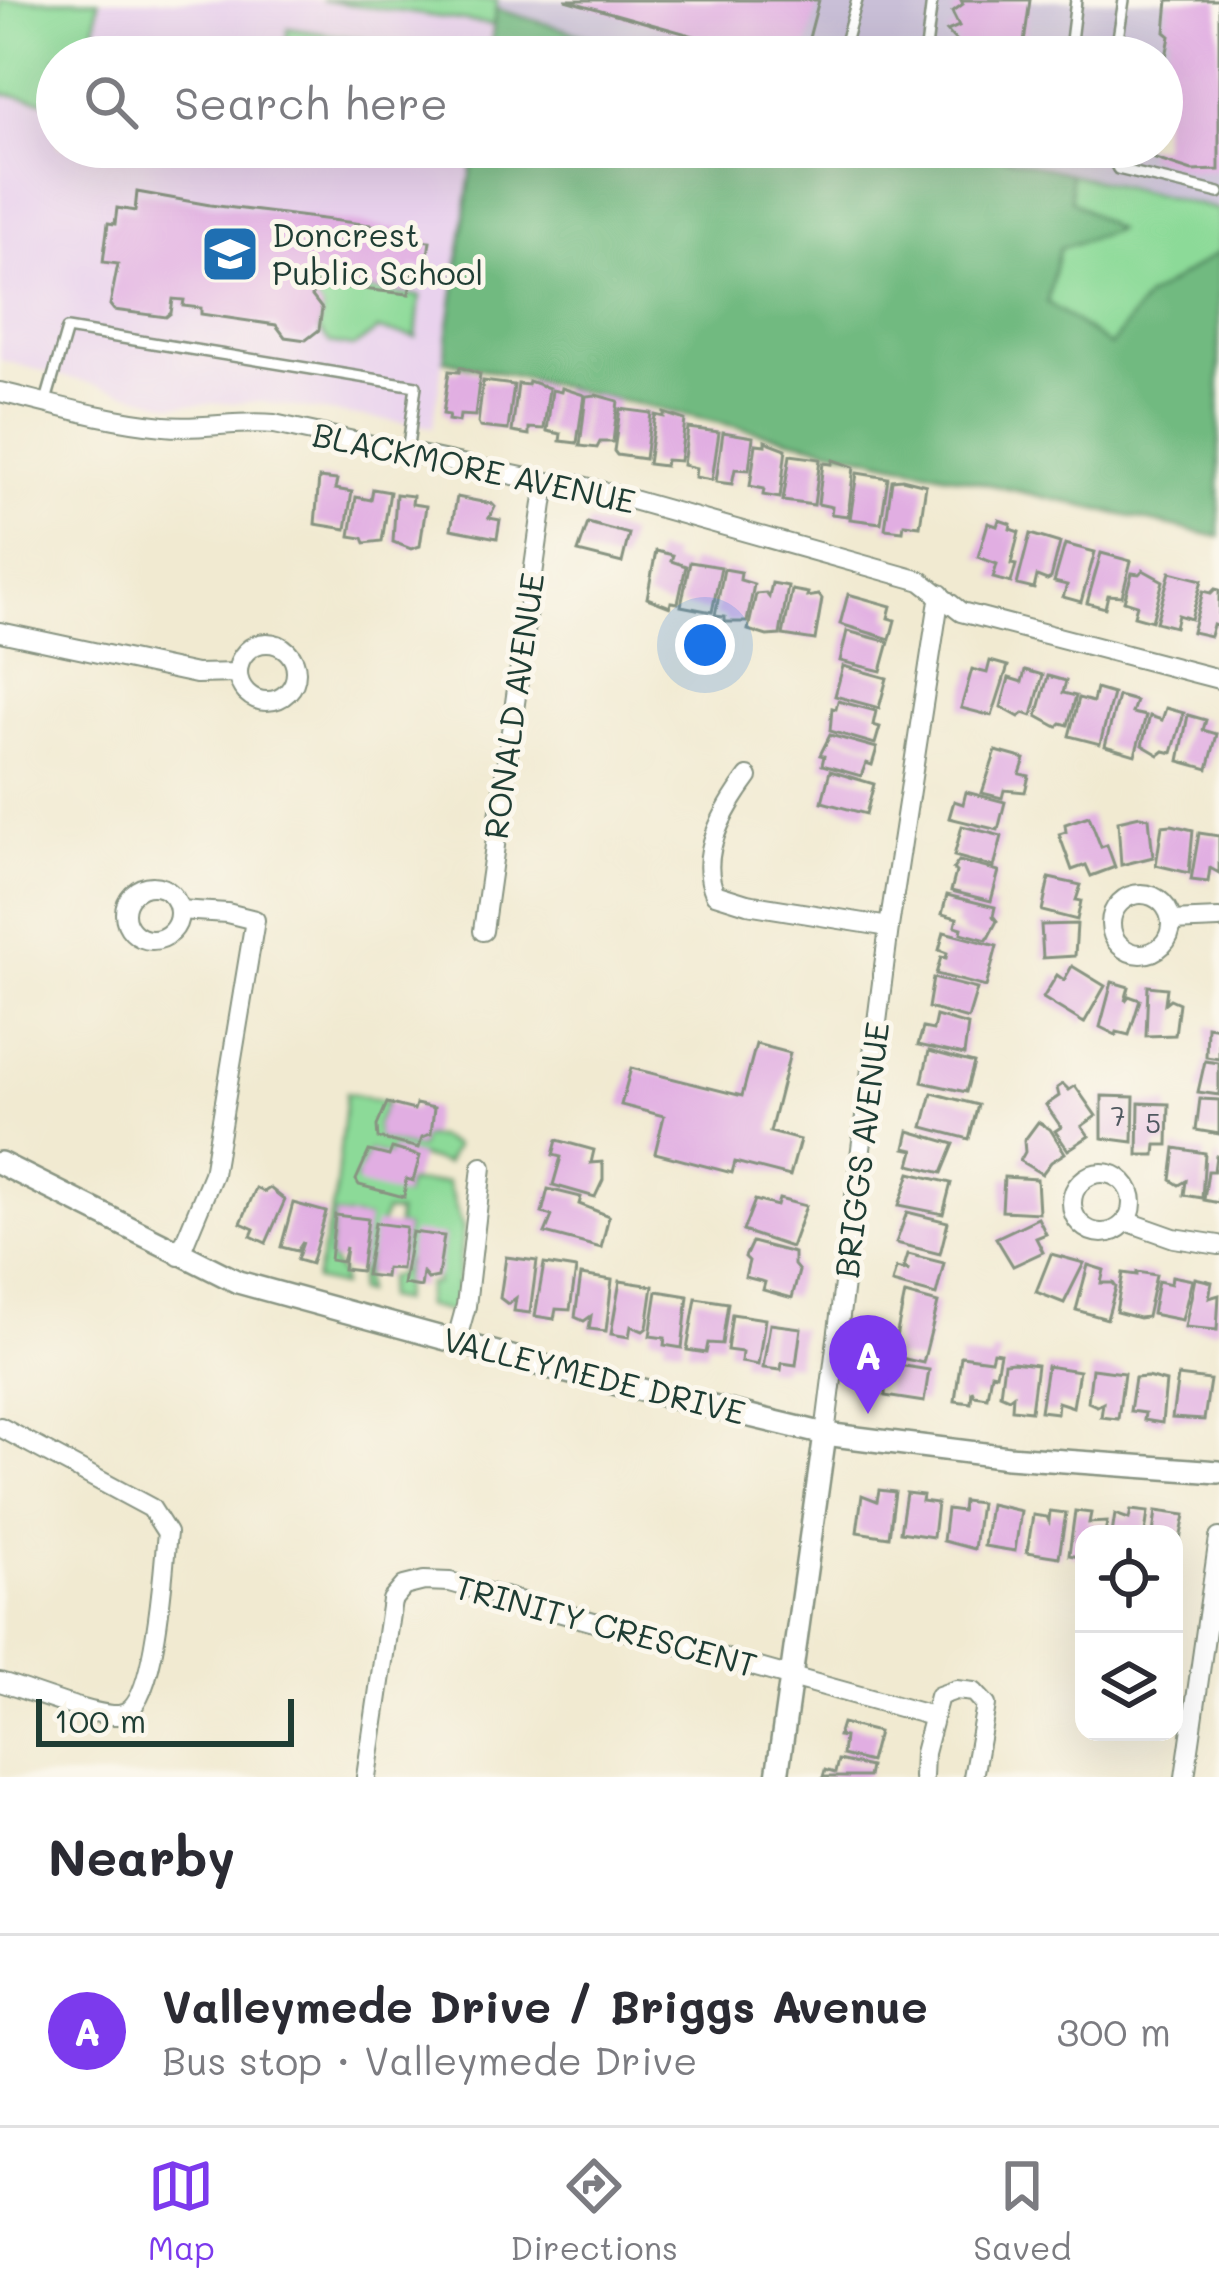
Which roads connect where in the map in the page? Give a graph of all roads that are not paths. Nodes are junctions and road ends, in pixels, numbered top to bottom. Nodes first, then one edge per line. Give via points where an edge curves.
1 (857, 0) edge
2 (932, 0) edge
3 (1076, 0) edge
4 (1124, 0) edge
5 (847, 36) edge
6 (928, 36) edge
7 (1072, 36) edge
8 (1118, 36) edge
9 (1118, 168) edge
10 (1219, 193) edge
11 (0, 392) edge
12 (45, 403) junction
13 (407, 454) junction
14 (547, 482) junction
15 (940, 594) junction
16 (0, 632) edge
17 (238, 673) dead end
18 (1219, 679) edge
19 (748, 777) dead end
20 (179, 910) dead end
21 (1219, 919) edge
22 (1172, 921) dead end
23 (889, 927) junction
24 (483, 931) dead end
25 (0, 1163) edge
26 (482, 1167) dead end
27 (1126, 1221) dead end
28 (1219, 1245) edge
29 (179, 1256) junction
30 (457, 1342) junction
31 (0, 1427) edge
32 (825, 1433) junction
33 (1219, 1472) edge
34 (1219, 1538) edge
35 (790, 1677) junction
36 (0, 1682) edge
37 (932, 1716) junction
38 (366, 1777) edge
39 (776, 1777) edge
40 (923, 1777) edge
41 (973, 1777) edge
42 (1185, 1777) edge

1 - 5 lane
2 - 6 lane
3 - 7 lane
4 - 8 lane
9 - 10 lane
11 - 12 street, BLACKMORE AVENUE
12 - 13 street, BLACKMORE AVENUE via 161,426 274,424
12 - 13 lane via 67,329 416,386
13 - 14 street, BLACKMORE AVENUE
14 - 15 street, BLACKMORE AVENUE via 921,581
14 - 24 street, RONALD AVENUE
15 - 18 street, BLACKMORE AVENUE via 961,612
15 - 23 street, BRIGGS AVENUE
16 - 17 street via 196,674
19 - 23 street via 718,821 715,894
20 - 29 street via 255,920 213,1174
21 - 22 street
23 - 32 street, BRIGGS AVENUE
25 - 29 street, VALLEYMEDE DRIVE
26 - 30 street
27 - 28 street
29 - 30 street, VALLEYMEDE DRIVE via 238,1282
30 - 32 street, VALLEYMEDE DRIVE
31 - 36 street via 151,1508 167,1533 150,1669 133,1710 121,1716
32 - 33 street, VALLEYMEDE DRIVE
32 - 35 street, BRIGGS AVENUE
34 - 42 street
35 - 37 street
35 - 38 street, TRINITY CRESCENT via 450,1582 404,1586 387,1621
35 - 39 street, BRIGGS AVENUE
37 - 40 street
37 - 41 street via 939,1696 956,1690 974,1692 986,1706

